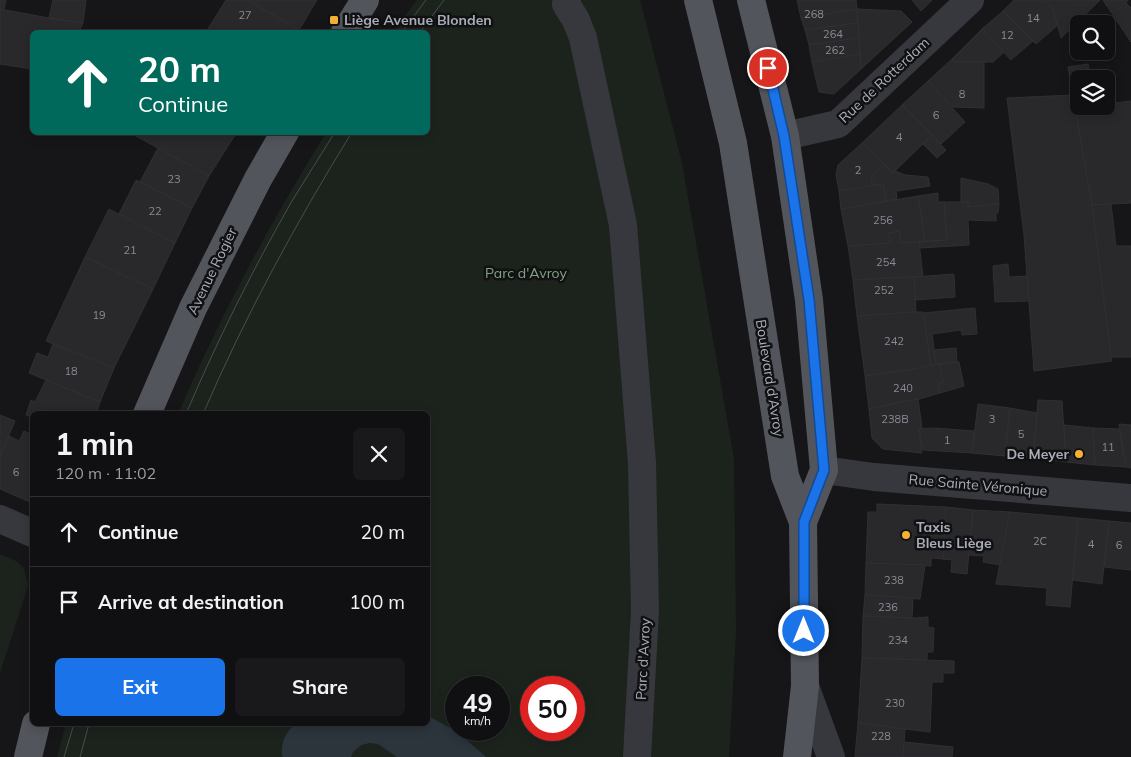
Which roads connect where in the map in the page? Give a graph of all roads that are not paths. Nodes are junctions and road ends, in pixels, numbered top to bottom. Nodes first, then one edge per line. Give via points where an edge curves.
1 (365, 0) edge
2 (567, 0) edge
3 (698, 0) edge
4 (751, 0) edge
5 (970, 0) edge
6 (347, 30) edge
7 (284, 135) edge
8 (784, 136) junction
9 (148, 411) edge
10 (824, 470) junction
11 (1131, 498) edge
12 (0, 519) edge
13 (804, 522) junction
14 (30, 532) edge
15 (805, 686) junction
16 (32, 738) edge
17 (18, 757) edge
18 (637, 757) edge
19 (797, 757) edge
20 (831, 757) edge

1 - 6 main road
2 - 18 street, Parc d'Avroy via 582,38 623,225 642,464 645,611
3 - 13 main road, Boulevard d'Avroy via 733,143 785,476
4 - 8 main road
5 - 8 street, Rue de Rotterdam via 838,124
7 - 9 main road, Avenue Rogier via 258,179 193,308
8 - 10 main road via 809,300
10 - 11 street, Rue Sainte Véronique
10 - 13 main road
12 - 14 street
13 - 15 main road, Boulevard d'Avroy
15 - 19 main road, Boulevard d'Avroy
15 - 20 street
16 - 17 main road

